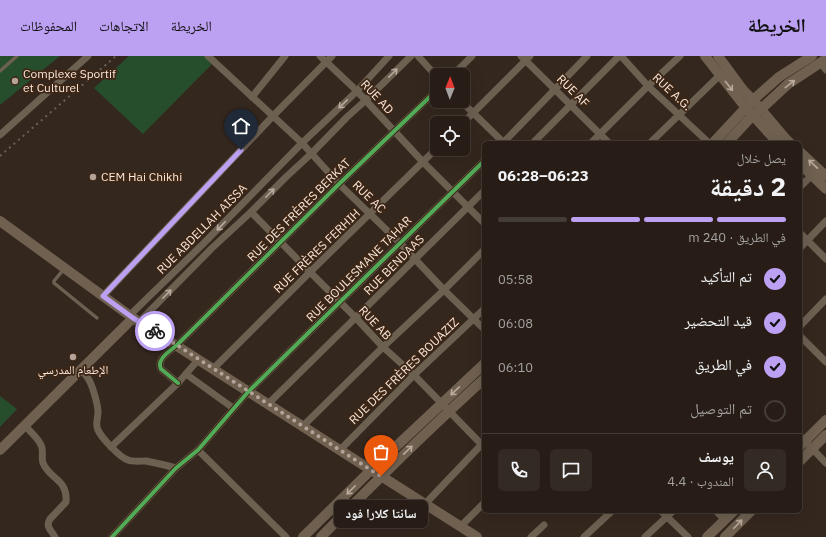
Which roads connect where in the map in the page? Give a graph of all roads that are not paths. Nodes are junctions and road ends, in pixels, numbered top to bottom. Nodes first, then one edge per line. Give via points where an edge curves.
1 (17, 56) edge
2 (88, 56) edge
3 (208, 56) edge
4 (285, 56) edge
5 (320, 56) edge
6 (332, 56) edge
7 (389, 56) edge
8 (411, 56) edge
9 (418, 56) edge
10 (472, 56) edge
11 (587, 56) edge
12 (620, 56) edge
13 (680, 56) edge
14 (705, 56) edge
15 (718, 56) edge
16 (525, 58) edge
17 (326, 62) junction
18 (821, 62) edge
19 (460, 68) edge
20 (430, 69) edge
21 (0, 71) edge
22 (720, 75) junction
23 (648, 86) junction
24 (555, 89) junction
25 (357, 91) junction
26 (252, 97) junction
27 (430, 97) edge
28 (366, 100) junction
29 (571, 105) junction
30 (469, 108) edge
31 (753, 108) junction
32 (473, 112) junction
33 (679, 114) junction
34 (273, 116) junction
35 (469, 116) edge
36 (394, 132) junction
37 (600, 134) junction
38 (0, 135) edge
39 (502, 141) edge
40 (506, 141) edge
41 (535, 141) edge
42 (593, 141) edge
43 (607, 141) edge
44 (652, 141) edge
45 (707, 141) edge
46 (715, 141) edge
47 (728, 141) edge
48 (777, 141) edge
49 (788, 141) edge
50 (302, 143) junction
51 (312, 153) junction
52 (802, 154) edge
53 (430, 155) edge
54 (423, 162) junction
55 (482, 163) edge
56 (802, 166) edge
57 (812, 175) junction
58 (826, 176) edge
59 (340, 184) junction
60 (802, 185) edge
61 (826, 189) edge
62 (453, 191) junction
63 (482, 193) edge
64 (468, 206) junction
65 (252, 212) junction
66 (370, 214) junction
67 (0, 221) edge
68 (482, 221) edge
69 (826, 221) edge
70 (802, 235) edge
71 (807, 240) junction
72 (282, 242) junction
73 (400, 243) junction
74 (802, 246) edge
75 (482, 252) edge
76 (415, 259) junction
77 (826, 259) edge
78 (65, 268) junction
79 (310, 272) junction
80 (444, 290) junction
81 (103, 296) junction
82 (826, 299) edge
83 (340, 303) junction
84 (482, 311) edge
85 (97, 318) dead end
86 (134, 318) junction
87 (356, 318) junction
88 (474, 319) junction
89 (802, 324) edge
90 (482, 327) edge
91 (802, 338) edge
92 (177, 346) junction
93 (383, 347) junction
94 (825, 359) edge
95 (198, 360) junction
96 (482, 366) edge
97 (81, 369) junction
98 (213, 369) junction
99 (186, 374) junction
100 (414, 375) junction
101 (482, 381) edge
102 (178, 383) junction
103 (248, 392) junction
104 (268, 404) junction
105 (441, 404) junction
106 (233, 408) junction
107 (449, 411) junction
108 (826, 420) edge
109 (25, 425) junction
110 (303, 426) junction
111 (826, 435) edge
112 (802, 441) edge
113 (482, 444) edge
114 (482, 446) edge
115 (111, 447) junction
116 (812, 448) junction
117 (0, 450) edge
118 (198, 450) junction
119 (340, 450) junction
120 (802, 459) edge
121 (826, 463) edge
122 (176, 468) junction
123 (371, 470) junction
124 (381, 476) junction
125 (425, 504) junction
126 (482, 505) edge
127 (610, 513) edge
128 (663, 513) edge
129 (671, 513) edge
130 (718, 513) edge
131 (732, 513) edge
132 (749, 513) edge
133 (667, 517) junction
134 (725, 520) junction
135 (544, 525) dead end
136 (460, 526) junction
137 (55, 537) edge
138 (112, 537) edge
139 (286, 537) edge
140 (303, 537) edge
141 (321, 537) edge
142 (477, 537) edge
143 (531, 537) edge
144 (584, 537) edge
145 (645, 537) edge
146 (688, 537) edge
147 (707, 537) edge
148 (725, 537) edge

1 - 21 lane
2 - 38 street
3 - 26 street, RUE AC
4 - 26 street
5 - 17 street, RUE AD
6 - 17 street
7 - 25 street, RUE ABDELLAH AISSA
28 -> 8 street
9 - 20 street
10 - 19 street
11 - 24 street
12 - 23 street, RUE A.G.
12 - 29 street
13 - 23 street
14 - 22 main road
15 - 31 main road via 744,90
16 - 24 street, RUE AF
16 - 32 street
17 - 25 street, RUE AD
17 - 34 street
18 - 31 main road
22 -> 31 main road
22 - 33 street
23 - 33 street, RUE A.G.
23 - 37 street
24 - 29 street, RUE AF
24 - 40 street
25 - 28 street, RUE AD
25 -> 50 street, RUE ABDELLAH AISSA
26 - 34 street, RUE AC
27 - 36 street, RUE DES FRÈRES BERKAT
28 - 36 street, RUE AD
28 - 51 street
29 - 37 street, RUE AF
29 - 41 street
30 - 32 street
31 - 46 main road
31 - 47 main road
31 - 48 main road
31 - 49 main road
32 - 35 street
32 - 39 street
33 - 44 street
33 - 45 street, RUE A.G.
34 - 50 street, RUE AC
34 - 81 street
36 - 54 street, RUE AD
36 - 59 street, RUE DES FRÈRES BERKAT
37 - 42 street
37 - 43 street, RUE AF
50 - 51 street, RUE AC
50 -> 86 street, RUE ABDELLAH AISSA
51 - 59 street, RUE AC
65 -> 51 street
58 -> 52 main road
53 - 54 street, RUE FRÈRES FERHIH
54 - 62 street, RUE AD
54 - 66 street, RUE FRÈRES FERHIH
55 - 62 street, RUE BOULESMANE TAHAR
56 - 57 main road
57 - 60 street
57 - 61 main road
59 - 66 street, RUE AC
59 - 72 street, RUE DES FRÈRES BERKAT
62 - 64 street, RUE AD
62 - 73 street, RUE BOULESMANE TAHAR
63 - 64 street, RUE BENDAAS
64 - 68 street, RUE AD
64 - 76 street, RUE BENDAAS
65 - 72 street, RUE AB
86 -> 65 street
66 - 73 street, RUE AC
66 - 79 street, RUE FRÈRES FERHIH
67 - 78 main road
69 - 71 street
70 - 71 street
71 - 74 street
71 - 77 street
72 - 79 street, RUE AB
72 - 92 street, RUE DES FRÈRES BERKAT
73 - 76 street, RUE AC
73 - 83 street, RUE BOULESMANE TAHAR
75 - 80 street
76 - 80 street, RUE AC
76 - 87 street, RUE BENDAAS
78 - 81 main road
78 - 85 lane via 54,283
79 - 83 street, RUE AB
79 - 98 street, RUE FRÈRES FERHIH
80 - 88 street, RUE AC
80 - 93 street
81 - 86 main road
82 - 89 street
83 - 87 street, RUE AB
83 - 103 street, RUE BOULESMANE TAHAR
84 - 88 street, RUE DES FRÈRES BOUAZIZ
86 - 92 main road
86 - 97 main road
87 - 93 street, RUE AB
87 - 104 street, RUE BENDAAS
88 - 90 street, RUE AC
88 - 100 street, RUE DES FRÈRES BOUAZIZ
91 - 94 street
92 - 95 main road
92 - 102 street, RUE DES FRÈRES BERKAT via 164,356 160,366
93 - 100 street, RUE AB
93 - 110 street
95 - 98 main road
95 - 99 street
96 -> 105 main road
97 - 109 main road
97 - 115 street via 90,381 98,411 98,431
98 - 103 main road
99 - 102 street
99 - 106 street
100 - 105 street, RUE AB
100 - 119 street, RUE DES FRÈRES BOUAZIZ
101 - 107 main road
102 - 115 street
103 - 104 main road
103 - 106 street, RUE BOULESMANE TAHAR
104 - 110 main road
105 - 107 street, RUE AB
105 - 123 main road
106 - 118 street, RUE BOULESMANE TAHAR
107 - 113 street, RUE AB
124 -> 107 main road
108 - 112 main road
109 - 117 main road
109 - 137 street via 41,444 42,462 64,486 66,492 66,502 48,523
110 - 119 main road
111 - 116 main road
112 - 116 street
114 - 125 street
115 - 122 street via 126,460 146,461
116 - 120 main road
116 - 121 street
118 - 122 street, RUE BOULESMANE TAHAR
118 - 139 street
119 - 123 main road
122 - 138 street, RUE BOULESMANE TAHAR
123 - 124 main road
123 -> 140 main road
124 - 125 main road
124 - 141 main road
125 - 136 main road
126 - 136 street
127 - 144 street
128 - 133 street
129 - 133 street
130 - 134 street
131 - 134 main road
148 -> 132 main road
133 - 145 street
133 - 146 street
134 - 147 main road
135 - 143 street
136 - 142 main road

